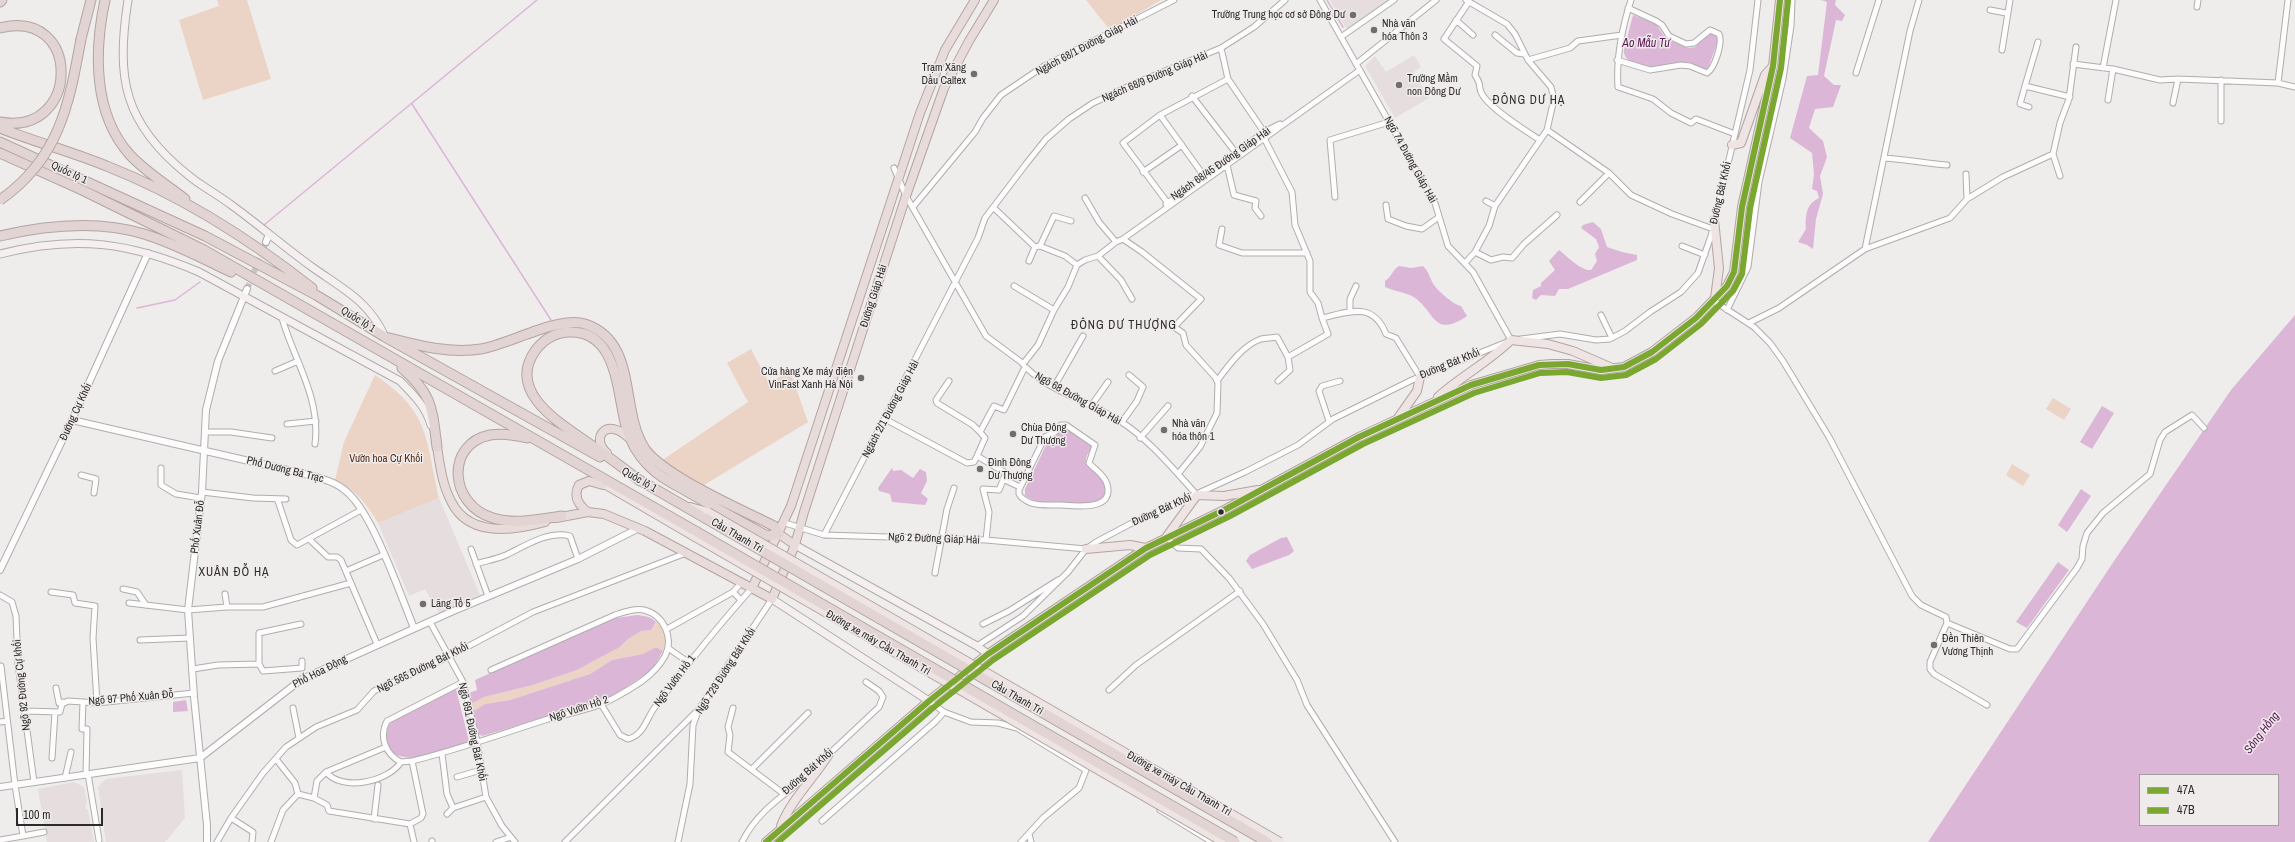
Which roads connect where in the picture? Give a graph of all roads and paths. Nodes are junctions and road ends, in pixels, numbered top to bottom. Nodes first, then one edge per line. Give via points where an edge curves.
1 (2, 0) edge
2 (91, 0) edge
3 (105, 0) edge
4 (128, 0) edge
5 (975, 0) edge
6 (994, 0) edge
7 (1174, 0) edge
8 (1284, 0) edge
9 (1320, 0) edge
10 (1394, 0) edge
11 (1436, 0) edge
12 (1631, 0) edge
13 (1758, 0) edge
14 (1780, 0) edge
15 (1792, 0) edge
16 (1879, 0) edge
17 (1919, 0) edge
18 (2010, 0) edge
19 (2116, 0) edge
20 (2198, 0) edge
21 (2288, 0) edge
22 (2291, 0) edge
23 (2295, 0) edge
24 (1467, 1) edge
25 (0, 2) edge
26 (2197, 7) dead end
27 (1628, 8) junction
28 (1990, 10) dead end
29 (2006, 14) junction
30 (1456, 20) junction
31 (0, 28) edge
32 (1473, 35) dead end
33 (1495, 35) dead end
34 (1622, 35) junction
35 (1341, 37) junction
36 (2038, 42) dead end
37 (2076, 46) dead end
38 (1221, 48) junction
39 (2002, 50) dead end
40 (1524, 54) junction
41 (1528, 60) junction
42 (1618, 60) junction
43 (1356, 64) junction
44 (2073, 64) junction
45 (1773, 66) junction
46 (2103, 68) junction
47 (2113, 69) junction
48 (1360, 70) junction
49 (1856, 73) dead end
50 (1228, 79) junction
51 (2178, 79) junction
52 (2221, 80) junction
53 (2278, 83) junction
54 (2025, 86) junction
55 (2295, 87) edge
56 (1192, 96) junction
57 (2070, 97) junction
58 (2108, 100) dead end
59 (2172, 103) dead end
60 (2029, 107) dead end
61 (1160, 115) junction
62 (2222, 121) dead end
63 (0, 122) edge
64 (1287, 122) junction
65 (1389, 122) junction
66 (0, 128) edge
67 (1547, 130) junction
68 (1264, 132) junction
69 (1735, 134) junction
70 (1264, 138) junction
71 (1540, 140) junction
72 (0, 142) edge
73 (1182, 145) junction
74 (1732, 146) junction
75 (1236, 152) junction
76 (0, 153) edge
77 (2053, 154) junction
78 (1884, 158) junction
79 (1227, 165) junction
80 (1947, 165) dead end
81 (894, 168) dead end
82 (1143, 172) junction
83 (1609, 173) junction
84 (1966, 174) dead end
85 (1204, 176) junction
86 (2060, 176) dead end
87 (898, 177) junction
88 (906, 196) junction
89 (1085, 198) dead end
90 (1335, 198) dead end
91 (1966, 199) junction
92 (0, 200) edge
93 (1486, 201) dead end
94 (1167, 202) junction
95 (1580, 202) dead end
96 (1386, 205) dead end
97 (1495, 206) junction
98 (913, 207) junction
99 (994, 208) junction
100 (1160, 213) junction
101 (1557, 215) dead end
102 (1261, 216) dead end
103 (1439, 216) junction
104 (214, 220) junction
105 (1070, 222) dead end
106 (1713, 224) junction
107 (1222, 229) dead end
108 (269, 234) junction
109 (0, 236) edge
110 (1123, 240) junction
111 (266, 242) tunnel mouth
112 (1116, 242) junction
113 (1037, 246) junction
114 (1682, 246) dead end
115 (1865, 249) junction
116 (1475, 252) junction
117 (148, 253) junction
118 (0, 254) edge
119 (1307, 254) junction
120 (1705, 255) junction
121 (1098, 256) junction
122 (1029, 261) dead end
123 (1465, 263) junction
124 (1077, 265) junction
125 (955, 281) junction
126 (1014, 286) dead end
127 (1356, 286) dead end
128 (245, 293) junction
129 (1132, 299) dead end
130 (291, 300) junction
131 (1714, 301) junction
132 (335, 306) junction
133 (1054, 310) junction
134 (1727, 310) junction
135 (1350, 312) junction
136 (1601, 315) dead end
137 (282, 318) junction
138 (1322, 318) junction
139 (1749, 323) junction
140 (1083, 336) dead end
141 (385, 337) junction
142 (1612, 338) junction
143 (1511, 340) junction
144 (388, 355) junction
145 (1288, 357) junction
146 (298, 362) junction
147 (1023, 366) junction
148 (1614, 370) junction
149 (276, 371) dead end
150 (1129, 375) dead end
151 (1420, 377) junction
152 (949, 381) dead end
153 (1217, 381) junction
154 (1278, 381) dead end
155 (1340, 381) dead end
156 (1108, 382) dead end
157 (1054, 387) junction
158 (1433, 402) junction
159 (1091, 406) junction
160 (1168, 406) dead end
161 (1397, 418) junction
162 (885, 419) junction
163 (72, 420) junction
164 (316, 421) junction
165 (1329, 421) junction
166 (1122, 422) junction
167 (287, 424) dead end
168 (2204, 428) dead end
169 (205, 432) junction
170 (980, 432) junction
171 (272, 438) dead end
172 (1140, 438) junction
173 (630, 439) junction
174 (540, 442) junction
175 (315, 444) dead end
176 (437, 447) junction
177 (204, 451) junction
178 (977, 456) junction
179 (578, 464) junction
180 (161, 468) dead end
181 (1178, 474) junction
182 (81, 475) dead end
183 (1003, 479) junction
184 (640, 480) junction
185 (604, 485) junction
186 (1020, 486) junction
187 (954, 488) dead end
188 (1266, 488) junction
189 (94, 493) dead end
190 (202, 495) junction
191 (1196, 495) junction
192 (286, 499) dead end
193 (278, 501) dead end
194 (361, 510) junction
195 (588, 512) junction
196 (707, 515) junction
197 (562, 516) junction
198 (785, 523) junction
199 (639, 528) junction
200 (799, 529) junction
201 (696, 534) junction
202 (779, 534) junction
203 (824, 535) junction
204 (1166, 537) junction
205 (942, 538) junction
206 (309, 539) junction
207 (986, 540) junction
208 (795, 545) junction
209 (675, 546) junction
210 (1146, 548) junction
211 (471, 549) dead end
212 (1086, 550) junction
213 (686, 553) junction
214 (383, 555) junction
215 (676, 556) junction
216 (578, 559) junction
217 (476, 564) junction
218 (0, 570) edge
219 (346, 571) junction
220 (935, 573) dead end
221 (1063, 577) junction
222 (742, 582) junction
223 (351, 583) junction
224 (752, 588) junction
225 (123, 589) dead end
226 (1240, 591) junction
227 (51, 592) dead end
228 (733, 592) junction
229 (225, 594) dead end
230 (0, 595) edge
231 (488, 596) junction
232 (772, 599) junction
233 (741, 600) junction
234 (129, 603) dead end
235 (146, 605) junction
236 (227, 607) junction
237 (188, 610) junction
238 (430, 622) junction
239 (1947, 623) junction
240 (301, 624) dead end
241 (983, 624) dead end
242 (414, 628) junction
243 (667, 630) junction
244 (190, 638) junction
245 (140, 640) dead end
246 (377, 644) junction
247 (977, 646) junction
248 (668, 648) junction
249 (988, 654) junction
250 (448, 657) junction
251 (302, 661) dead end
252 (688, 662) junction
253 (259, 664) junction
254 (1, 666) edge
255 (193, 669) junction
256 (491, 670) dead end
257 (1, 677) edge
258 (463, 682) junction
259 (866, 682) dead end
260 (56, 688) dead end
261 (1109, 690) dead end
262 (194, 693) junction
263 (66, 701) junction
264 (930, 701) junction
265 (83, 702) junction
266 (97, 703) junction
267 (601, 704) junction
268 (1987, 705) dead end
269 (293, 708) dead end
270 (733, 708) dead end
271 (699, 709) junction
272 (25, 711) junction
273 (55, 712) junction
274 (944, 712) junction
275 (808, 713) dead end
276 (7, 720) junction
277 (0, 722) edge
278 (299, 738) junction
279 (476, 741) junction
280 (199, 746) junction
281 (386, 747) junction
282 (210, 750) junction
283 (70, 752) dead end
284 (442, 754) junction
285 (829, 754) junction
286 (52, 758) dead end
287 (200, 758) junction
288 (276, 759) junction
289 (412, 761) junction
290 (401, 762) junction
291 (752, 769) junction
292 (481, 770) junction
293 (1086, 770) junction
294 (326, 772) junction
295 (87, 774) junction
296 (456, 777) dead end
297 (65, 778) junction
298 (34, 782) junction
299 (15, 785) junction
300 (378, 785) dead end
301 (0, 787) edge
302 (298, 794) junction
303 (784, 794) junction
304 (486, 797) junction
305 (314, 798) junction
306 (453, 808) junction
307 (447, 814) dead end
308 (231, 818) junction
309 (374, 819) junction
310 (822, 821) dead end
311 (410, 824) junction
312 (781, 827) junction
313 (44, 832) dead end
314 (1029, 834) junction
315 (23, 836) junction
316 (511, 837) junction
317 (0, 840) edge
318 (99, 840) dead end
319 (207, 842) edge
320 (217, 842) edge
321 (252, 842) edge
322 (272, 842) edge
323 (414, 842) edge
324 (496, 842) edge
325 (515, 842) edge
326 (565, 842) edge
327 (678, 842) edge
328 (742, 842) edge
329 (766, 842) edge
330 (1021, 842) edge
331 (1031, 842) edge
332 (1212, 842) edge
333 (1223, 842) edge
334 (1235, 842) edge
335 (1267, 842) edge
336 (1280, 842) edge
337 (1395, 842) edge

1 - 25 highway
2 - 92 highway, bridge via 69,101 56,136 35,170
3 - 104 highway via 99,50 99,76 103,104 111,125 131,156 151,174
4 - 108 main road via 122,52 124,79 143,127 164,155
5 - 87 highway, Đường Giáp Hải via 945,50
6 - 88 highway, Đường Giáp Hải via 944,88
7 - 98 street, Ngách 68/1 Đường Giáp Hải via 1044,66 1001,95
8 - 38 street, Ngách 68/9 Đường Giáp Hải via 1254,27
9 - 35 street, Ngõ 74 Đường Giáp Hải
10 - 35 street
11 - 43 street
12 - 27 street
13 - 69 street, Đường Bát Khối via 1754,48
14 - 45 main road
15 - 134 street via 1784,72 1759,182 1749,262 1745,276
16 - 49 street
17 - 78 street via 1910,31
18 - 29 street
19 - 46 street
20 - 26 street
21 - 53 street
22 - 23 street
24 - 30 street
24 - 40 street via 1507,24 1515,34
27 - 34 street
27 - 42 street via 1656,21 1669,36 1686,44 1696,42 1710,30 1719,34 1720,41 1712,67 1706,73 1692,66 1681,65 1650,70
28 - 29 street
29 - 39 street
30 - 32 street
30 - 71 street via 1444,39 1477,66 1475,75 1482,94 1508,119
31 - 63 highway via 23,25 38,30 54,45 62,68 59,91 48,108 22,122
33 - 40 street via 1517,53
34 - 41 street via 1578,42 1568,48
34 - 42 street
35 - 43 street, Ngõ 74 Đường Giáp Hải
36 - 54 street
37 - 44 street
38 - 50 street
38 - 99 street, Ngách 68/9 Đường Giáp Hải via 1138,82 1093,103 1069,118 1046,139
40 - 41 street
41 - 67 street via 1551,87 1554,99
42 - 69 street via 1618,87 1653,99 1691,123 1696,119
43 - 48 street, Ngõ 74 Đường Giáp Hải
44 - 46 street
44 - 57 street
45 - 74 main road via 1765,75 1741,143
45 - 131 main road via 1742,207 1734,272 1727,286
46 - 47 street
47 - 51 street via 2160,80
47 - 58 street
48 - 64 street, Ngách 68/45 Đường Giáp Hải
48 - 65 street, Ngõ 74 Đường Giáp Hải
50 - 56 street
50 - 68 street
51 - 52 street
51 - 59 street
52 - 53 street
52 - 62 street
53 - 55 street
54 - 57 street
54 - 60 street via 2020,104
56 - 61 street
56 - 75 street
57 - 77 street via 2060,123
61 - 73 street
61 - 82 street via 1123,143
64 - 68 street, Ngách 68/45 Đường Giáp Hải
64 - 70 street, Ngách 68/45 Đường Giáp Hải
65 - 90 street via 1330,140
65 - 103 street, Ngõ 74 Đường Giáp Hải via 1435,203
66 - 104 highway via 110,167
67 - 71 street
67 - 83 street
68 - 75 street, Ngách 68/45 Đường Giáp Hải
69 - 74 street, Đường Bát Khối
70 - 79 street, Ngách 68/45 Đường Giáp Hải
70 - 119 street via 1292,192 1295,225
71 - 97 street
72 - 132 highway, Quốc lộ 1 via 205,236
73 - 82 street
73 - 85 street
74 - 106 street, Đường Bát Khối
75 - 85 street, Ngách 68/45 Đường Giáp Hải
76 - 130 highway, Quốc lộ 1 via 166,231
77 - 86 street
77 - 91 street via 2003,177
78 - 80 street via 1913,159 1929,164
78 - 115 street
79 - 100 street, Ngách 68/45 Đường Giáp Hải
79 - 102 street via 1234,195 1256,201 1255,208
81 - 87 street, Ngõ 68 Đường Giáp Hải
82 - 94 street
83 - 95 street
83 - 106 street via 1631,195 1672,214
84 - 91 street
85 - 94 street, Ngách 68/45 Đường Giáp Hải
87 - 88 street, Ngõ 68 Đường Giáp Hải
87 - 198 highway, Đường Giáp Hải
88 - 98 street, Ngõ 68 Đường Giáp Hải
88 - 200 highway, Đường Giáp Hải
89 - 112 street via 1099,222
91 - 115 street via 1950,218
93 - 97 street
94 - 100 street, Ngách 68/45 Đường Giáp Hải
96 - 103 street via 1388,220 1406,226 1422,229
97 - 116 street via 1489,226
98 - 125 street, Ngõ 68 Đường Giáp Hải
99 - 113 street
99 - 125 street, Ngách 68/9 Đường Giáp Hải via 985,218 978,238
100 - 110 street, Ngách 68/45 Đường Giáp Hải
101 - 116 street via 1512,258 1491,260
103 - 123 street, Ngõ 74 Đường Giáp Hải via 1448,246
104 - 132 highway via 280,263
105 - 113 street via 1054,216
106 - 120 street, Đường Bát Khối
106 - 131 main road via 1720,268
107 - 119 street via 1219,246 1234,252
108 - 111 street
108 - 141 main road via 361,301 371,311
109 - 130 highway via 64,225 134,232 169,244
110 - 112 street, Ngách 68/45 Đường Giáp Hải
110 - 153 street via 1201,299 1174,327 1183,334 1186,345
112 - 121 street, Ngách 68/45 Đường Giáp Hải
113 - 122 street
113 - 124 street via 1065,256
114 - 120 street
115 - 139 street via 1780,308
116 - 123 street
117 - 118 main road via 100,243 72,243 46,244
117 - 128 main road
117 - 163 street, Đường Cự Khối
119 - 138 street via 1310,261 1310,292 1318,303
120 - 142 street, Đường Bát Khối via 1698,273 1680,292 1626,331
121 - 124 street, Ngách 68/45 Đường Giáp Hải
121 - 129 street via 1121,280
123 - 143 street, Ngõ 74 Đường Giáp Hải via 1473,272
124 - 133 street
125 - 147 street, Ngõ 68 Đường Giáp Hải via 986,336
125 - 162 street, Ngách 2/1 Đường Giáp Hải
126 - 133 street
127 - 135 street via 1350,299
128 - 137 main road
128 - 169 street, Phố Xuân Đỗ via 218,361 206,410
130 - 144 highway, Quốc lộ 1
131 - 134 street
131 - 148 main road via 1652,352 1637,362
132 - 141 highway, Quốc lộ 1
133 - 147 street via 1038,345
134 - 139 street
135 - 138 street
135 - 151 street via 1367,312 1381,322 1386,334 1396,338 1403,346
136 - 142 street
137 - 146 street
137 - 176 main road via 400,381 417,397 429,417
138 - 145 street via 1328,334
139 - 239 street via 1770,343 1783,361 1829,437 1912,596 1921,605 1944,614
140 - 157 street
141 - 184 highway, Quốc lộ 1
141 - 202 highway via 432,348 478,349 502,345 543,329 567,323 584,324 598,330 613,342 616,348 623,365 638,436 654,459 670,471 774,526
142 - 143 street, Đường Bát Khối via 1596,340 1560,334
143 - 148 main road via 1554,346
143 - 151 street, Đường Bát Khối
143 - 158 main road via 1501,351 1452,384
144 - 174 highway, Quốc lộ 1
144 - 176 highway via 424,390 430,402
145 - 153 street via 1277,338 1260,339 1246,348
145 - 154 street via 1290,372
146 - 149 street
146 - 164 street via 313,403
147 - 157 street, Ngõ 68 Đường Giáp Hải
147 - 170 street via 1004,410 994,406
148 - 158 main road via 1568,364 1539,365 1484,380
150 - 166 street via 1143,387 1137,401
151 - 161 main road via 1417,391
151 - 165 street, Đường Bát Khối
152 - 170 street via 936,400 937,403
153 - 181 street via 1217,413 1200,447
155 - 165 street via 1322,386 1319,391
156 - 159 street
157 - 159 street, Ngõ 68 Đường Giáp Hải
158 - 161 main road
159 - 166 street, Ngõ 68 Đường Giáp Hải
160 - 172 street
161 - 188 main road
162 - 178 street via 967,463 972,463
162 - 203 street, Ngách 2/1 Đường Giáp Hải
163 - 177 street, Phố Dương Bá Trạc
163 - 218 street, Đường Cự Khối
164 - 167 street
164 - 175 street
165 - 191 street, Đường Bát Khối via 1298,445
166 - 172 street, Ngõ 68 Đường Giáp Hải
168 - 239 street via 2192,416 2166,432 2160,440 2150,474 2102,513 2087,533 2082,559 2077,568 2017,648 2012,650
169 - 171 street via 231,432
169 - 177 street, Phố Xuân Đỗ
170 - 178 street via 985,438
172 - 181 street, Ngõ 68 Đường Giáp Hải via 1156,450
173 - 184 highway via 620,430 613,428 603,432 600,442 603,450
173 - 184 highway via 616,374 610,358 602,348 593,339 574,332 545,340 530,361 527,376 531,392 553,418
173 - 202 highway via 647,465 664,478 767,536
174 - 179 highway, Quốc lộ 1
174 - 197 highway via 503,434 490,435 478,440 468,448 461,459 458,484 471,507 493,518 525,521
176 - 197 highway via 445,487 452,502 471,522 484,527 512,529
177 - 190 street, Phố Xuân Đỗ
177 - 194 street, Phố Dương Bá Trạc via 327,480 348,492
178 - 183 street via 1006,473
179 - 185 main road, Đường xe máy Cầu Thanh Trì
179 - 201 highway, Quốc lộ 1
180 - 190 street via 161,485 176,494
181 - 191 street, Ngõ 68 Đường Giáp Hải
182 - 189 street via 96,479
183 - 186 street
183 - 207 street via 999,490 983,489 989,512
184 - 196 highway, Quốc lộ 1 via 680,504
185 - 195 highway via 589,481 579,485 576,493 577,502
185 - 201 main road, Đường xe máy Cầu Thanh Trì
186 - 186 street via 1045,437 1063,425 1095,445 1089,462 1104,477 1108,493 1104,500 1093,505 1039,504 1020,497
187 - 205 street
188 - 191 main road via 1224,496
188 - 204 main road via 1193,526
190 - 192 street
190 - 237 street, Phố Xuân Đỗ
191 - 204 main road
191 - 212 street, Đường Bát Khối via 1130,524
193 - 206 street via 293,543 299,545
194 - 206 street
194 - 214 street, Phố Dương Bá Trạc
195 - 197 highway
195 - 199 highway via 604,514
196 - 335 highway, Cầu Thanh Trì, bridge
196 - 336 main road, Đường xe máy Cầu Thanh Trì, bridge
198 - 200 street, Ngõ 2 Đường Giáp Hải
198 - 202 highway, Đường Giáp Hải
199 - 209 highway
199 - 216 street, Phố Hoa Động
200 - 203 street, Ngõ 2 Đường Giáp Hải
200 - 208 highway, Đường Giáp Hải
201 - 333 main road, Đường xe máy Cầu Thanh Trì, bridge
201 - 334 highway, Cầu Thanh Trì, bridge
202 - 208 highway
202 - 224 highway, Đường Giáp Hải
203 - 205 street, Ngõ 2 Đường Giáp Hải
204 - 210 main road
204 - 226 street via 1178,548 1201,549
205 - 207 street, Ngõ 2 Đường Giáp Hải
205 - 220 street
206 - 219 street via 328,557 339,558
207 - 212 street, Ngõ 2 Đường Giáp Hải
208 - 232 highway, Đường Giáp Hải
208 - 247 main road
209 - 213 highway
209 - 215 street
210 - 212 main road via 1130,545
210 - 249 main road
211 - 217 street
212 - 221 street, Đường Bát Khối
213 - 215 street, Ngõ 565 Đường Bát Khối
213 - 222 highway
214 - 219 street
214 - 242 street, Phố Dương Bá Trạc
215 - 250 street, Ngõ 565 Đường Bát Khối via 533,612
216 - 217 street via 570,536 562,534 540,539 505,555
216 - 231 street, Phố Hoa Động
217 - 231 street
219 - 223 street
221 - 241 street
221 - 247 street, Đường Bát Khối via 1023,616
222 - 224 highway
222 - 228 street
223 - 236 street via 262,607
223 - 246 street
224 - 232 highway
224 - 233 street, Ngõ Vườn Hồ 1
225 - 235 street via 137,592
226 - 261 street via 1136,665
226 - 337 street via 1297,680 1307,705
227 - 266 street via 73,595 75,603 95,606 93,638
228 - 233 street
228 - 243 street
229 - 236 street
230 - 272 street, Ngõ 92 Đường Cự khối via 9,599 14,606
231 - 238 street, Phố Hoa Động
232 - 264 main road
232 - 271 street, Ngõ 729 Đường Bát Khối
233 - 252 street, Ngõ Vườn Hồ 1
234 - 235 street
235 - 237 street
236 - 237 street
237 - 244 street, Phố Xuân Đỗ
238 - 242 street, Phố Hoa Động
238 - 250 street, Ngõ 691 Đường Bát Khối
239 - 268 street via 1930,662 1930,669 1934,674
240 - 253 street via 259,633
242 - 246 street, Phố Hoa Động
243 - 248 street
243 - 256 street via 651,613 640,610 628,611
244 - 245 street
244 - 255 street, Phố Xuân Đỗ
246 - 282 street, Phố Hoa Động via 302,679
247 - 249 main road
248 - 252 street
248 - 267 street, Ngõ Vườn Hồ 2 via 651,674
249 - 264 main road
250 - 258 street, Ngõ 691 Đường Bát Khối
250 - 278 street, Ngõ 565 Đường Bát Khối via 374,691 357,710 316,727
251 - 253 street via 302,668 263,671
252 - 267 street, Ngõ Vườn Hồ 1 via 653,709 643,730 631,738 624,739 620,735
253 - 255 street via 218,665
254 - 257 street
255 - 262 street, Phố Xuân Đỗ
257 - 276 street
258 - 279 street, Ngõ 691 Đường Bát Khối
258 - 281 street via 387,721 383,735
259 - 285 street, Đường Bát Khối via 879,691 882,697 879,707
260 - 263 street via 59,703
262 - 266 street, Ngõ 97 Phố Xuân Đỗ
262 - 280 street, Phố Xuân Đỗ
263 - 265 street, Ngõ 97 Phố Xuân Đỗ
263 - 273 street via 60,712
264 - 274 street
264 - 312 main road
265 - 266 street, Ngõ 97 Phố Xuân Đỗ
265 - 295 street via 82,729 87,729
267 - 279 street, Ngõ Vườn Hồ 2
269 - 278 street
270 - 291 street via 728,726 728,752
271 - 326 street
271 - 327 street, Ngõ 729 Đường Bát Khối via 693,725 690,784
272 - 273 street
272 - 298 street, Ngõ 92 Đường Cự khối
273 - 286 street
274 - 293 street via 971,722 998,723 1017,728
274 - 310 street via 928,729
275 - 291 street
276 - 277 street
276 - 299 street
278 - 288 street, Ngõ 565 Đường Bát Khối via 286,747
279 - 284 street, Ngõ Vườn Hồ 2
279 - 292 street, Ngõ 691 Đường Bát Khối
280 - 282 street
280 - 287 street, Phố Xuân Đỗ
281 - 290 street via 391,755
281 - 294 street
282 - 287 street, Phố Hoa Động
283 - 297 street
284 - 289 street, Ngõ Vườn Hồ 2
284 - 306 street via 448,794
285 - 303 street, Đường Bát Khối
285 - 312 main road via 785,816
287 - 295 street
287 - 319 street, Phố Xuân Đỗ
288 - 302 street via 295,783
288 - 308 street, Ngõ 565 Đường Bát Khối
289 - 290 street, Ngõ Vườn Hồ 2
289 - 311 street via 423,814
290 - 294 street via 397,769 388,775 361,782 335,780
291 - 303 street
292 - 296 street
292 - 304 street, Ngõ 691 Đường Bát Khối
293 - 314 street via 1080,788 1043,818
293 - 332 street via 1096,771
294 - 305 street via 317,781
295 - 297 street
295 - 318 street
297 - 298 street
298 - 299 street
299 - 301 street
299 - 315 street
300 - 309 street
302 - 305 street
302 - 322 street via 283,810
303 - 328 street, Đường Bát Khối via 763,811
304 - 306 street
304 - 316 street, Ngõ 691 Đường Bát Khối
305 - 309 street via 327,805 329,811
306 - 307 street
308 - 320 street, Ngõ 565 Đường Bát Khối
308 - 321 street via 253,832
309 - 311 street
311 - 323 street
312 - 329 main road
313 - 315 street
314 - 330 street
314 - 331 street
315 - 317 street
316 - 324 street
316 - 325 street, Ngõ 691 Đường Bát Khối

